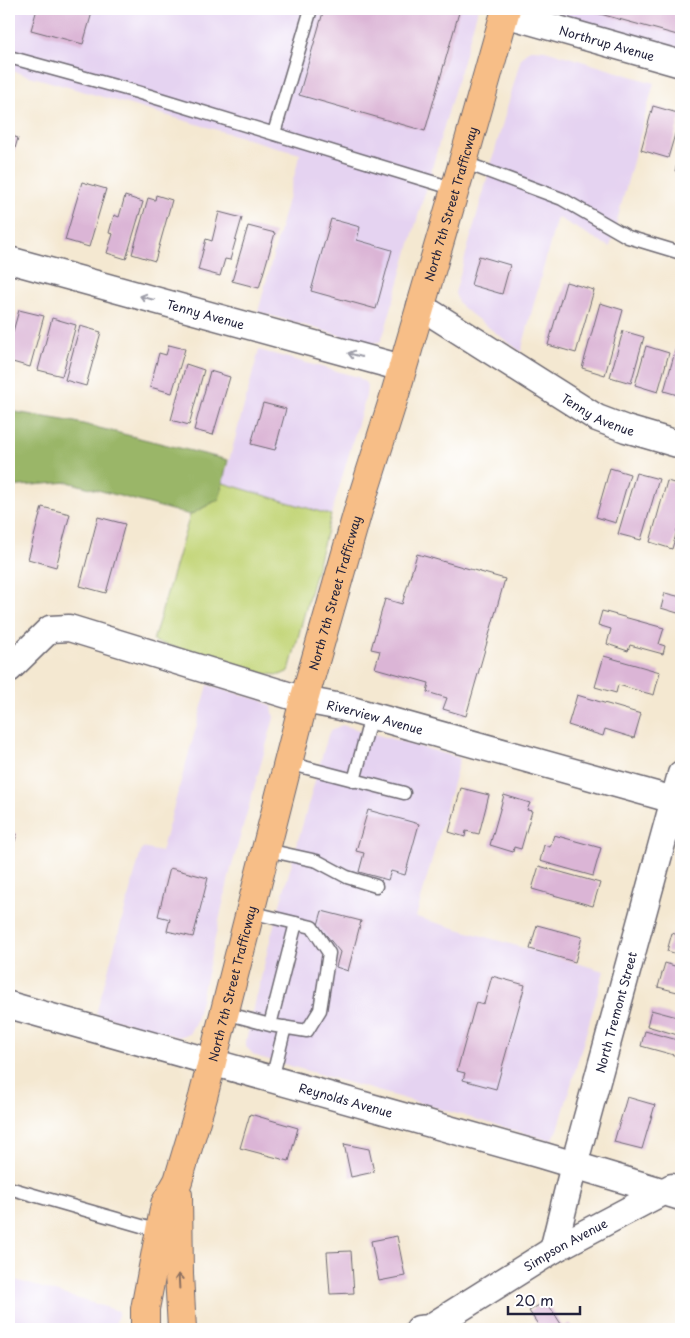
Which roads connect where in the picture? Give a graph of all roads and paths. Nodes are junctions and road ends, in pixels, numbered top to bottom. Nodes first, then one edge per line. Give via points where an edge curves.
1 (310, 9) edge
2 (506, 11) edge
3 (9, 57) edge
4 (681, 64) edge
5 (274, 133) junction
6 (463, 162) junction
7 (455, 189) junction
8 (681, 253) edge
9 (9, 260) edge
10 (420, 306) junction
11 (402, 368) junction
12 (681, 444) edge
13 (9, 669) edge
14 (304, 700) junction
15 (372, 716) junction
16 (288, 763) junction
17 (681, 774) edge
18 (354, 781) junction
19 (404, 793) dead end
20 (678, 801) edge
21 (266, 850) junction
22 (376, 886) dead end
23 (250, 912) junction
24 (296, 923) junction
25 (9, 1004) edge
26 (225, 1013) junction
27 (270, 1025) junction
28 (286, 1027) junction
29 (212, 1063) junction
30 (272, 1079) junction
31 (574, 1165) junction
32 (178, 1181) junction
33 (9, 1188) edge
34 (675, 1190) edge
35 (159, 1231) junction
36 (553, 1250) junction
37 (145, 1329) edge
38 (182, 1329) edge
39 (425, 1329) edge

1 - 5 lane
2 - 4 street, Northrup Avenue
2 - 6 main road, North 7th Street Trafficway
3 - 5 lane
5 - 7 lane
6 - 7 main road, North 7th Street Trafficway
6 - 8 lane via 562,199 628,237
7 - 10 main road, North 7th Street Trafficway
11 -> 9 street, Tenny Avenue
10 - 11 main road, North 7th Street Trafficway
10 - 12 street, Tenny Avenue via 597,418
11 - 14 main road, North 7th Street Trafficway
13 - 14 street, Riverview Avenue via 50,629 69,628
14 - 15 street, Riverview Avenue
14 - 16 main road, North 7th Street Trafficway
15 - 18 lane
15 - 20 street, Riverview Avenue
16 - 18 lane
16 - 21 main road, North 7th Street Trafficway
17 - 20 street, North Tremont Street
18 - 19 lane
20 - 31 street, North Tremont Street
21 - 22 lane via 317,861 347,877
21 - 23 main road, North 7th Street Trafficway
23 - 24 lane
23 - 26 main road, North 7th Street Trafficway
24 - 27 lane
24 - 28 lane via 312,927 329,954 320,1010 307,1032
25 - 29 street, Reynolds Avenue
26 - 27 lane
26 - 29 main road, North 7th Street Trafficway
27 - 28 lane
28 - 30 lane
29 - 30 street, Reynolds Avenue
29 - 32 main road, North 7th Street Trafficway
30 - 31 street, Reynolds Avenue
31 - 34 street, Reynolds Avenue
31 - 36 street, North Tremont Street
32 - 35 main road, North 7th Street Trafficway via 165,1204
38 -> 32 main road, North 7th Street Trafficway
33 - 35 lane
34 - 36 street, Simpson Avenue
35 - 37 main road, North 7th Street Trafficway via 145,1309
36 - 39 street, Simpson Avenue

